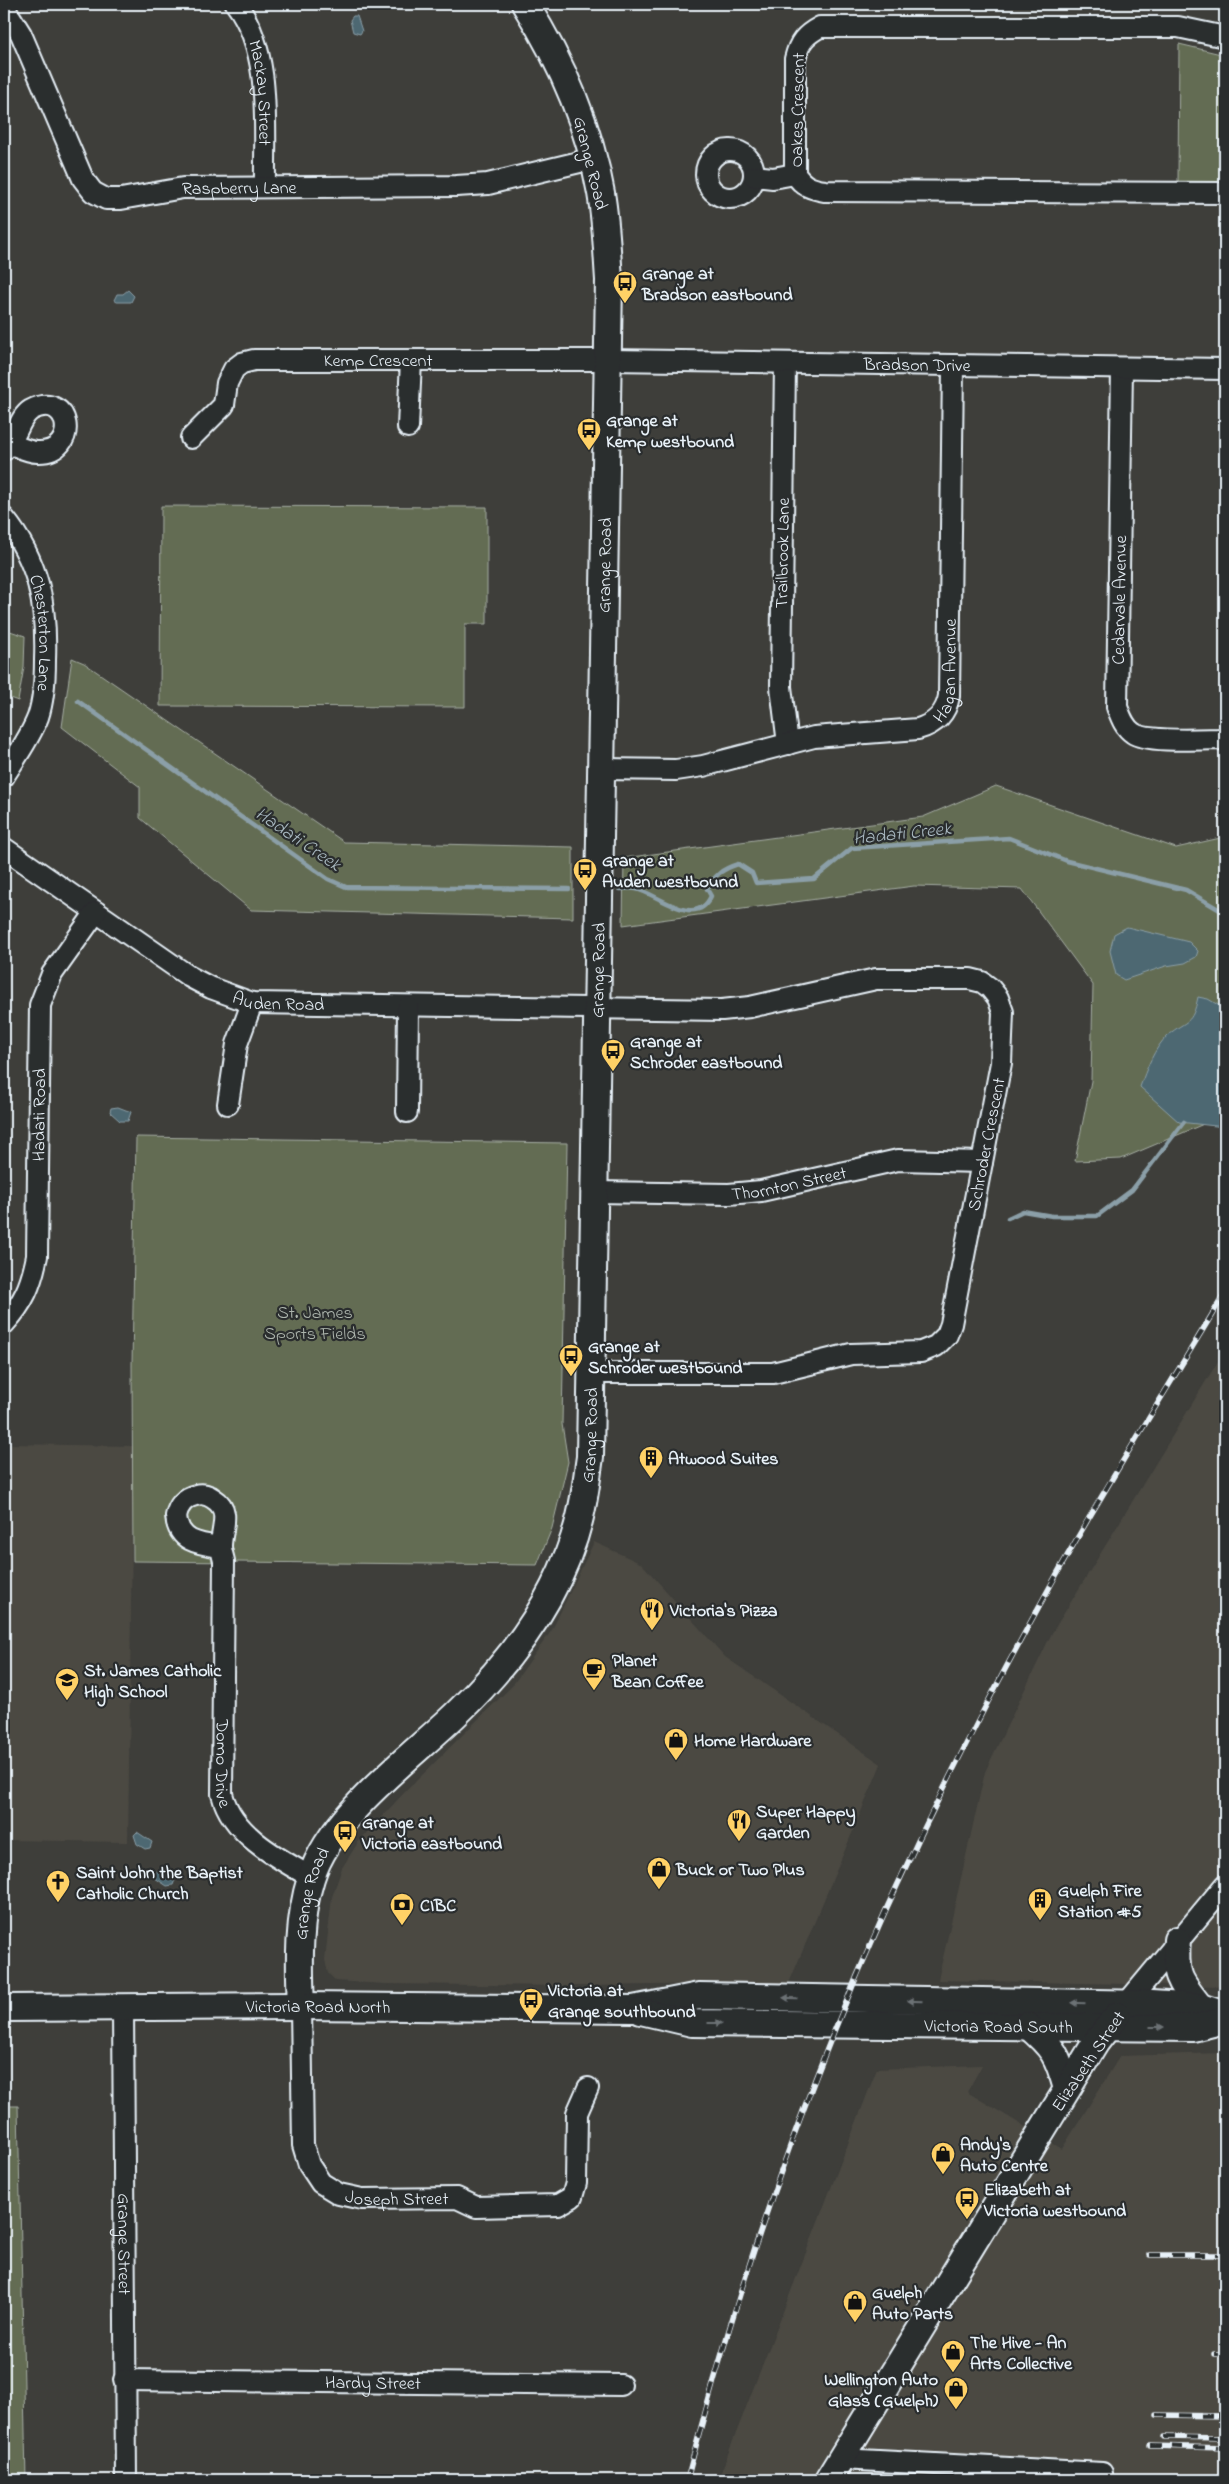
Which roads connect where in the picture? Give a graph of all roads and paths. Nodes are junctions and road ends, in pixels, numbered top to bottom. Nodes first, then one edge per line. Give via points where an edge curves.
1 (236, 4) edge
2 (525, 4) edge
3 (4, 7) edge
4 (1225, 37) edge
5 (592, 159) junction
6 (795, 174) junction
7 (754, 176) dead end
8 (264, 187) junction
9 (1225, 193) edge
10 (411, 360) junction
11 (609, 360) junction
12 (785, 363) junction
13 (953, 366) junction
14 (1122, 368) junction
15 (1225, 369) edge
16 (408, 427) dead end
17 (191, 438) dead end
18 (4, 518) edge
19 (1225, 739) edge
20 (788, 744) junction
21 (603, 769) junction
22 (4, 776) edge
23 (4, 848) edge
24 (96, 912) junction
25 (252, 1003) junction
26 (408, 1007) junction
27 (598, 1009) junction
28 (228, 1104) dead end
29 (407, 1112) dead end
30 (982, 1162) junction
31 (594, 1192) junction
32 (4, 1324) edge
33 (592, 1373) junction
34 (221, 1547) dead end
35 (311, 1877) junction
36 (1225, 1885) edge
37 (1177, 1940) junction
38 (1127, 2003) junction
39 (123, 2006) junction
40 (301, 2006) junction
41 (1200, 2007) junction
42 (4, 2008) edge
43 (834, 2012) junction
44 (1225, 2015) edge
45 (1225, 2020) edge
46 (1027, 2025) junction
47 (1108, 2025) junction
48 (588, 2088) dead end
49 (1067, 2088) junction
50 (124, 2380) junction
51 (622, 2385) dead end
52 (834, 2470) edge
53 (1102, 2473) dead end
54 (126, 2480) edge

1 - 8 street, Mackay Street via 254,36 262,70
2 - 5 main road, Grange Road via 563,73
3 - 8 street, Raspberry Lane via 21,34 82,179 93,192 106,199 121,199 183,188
4 - 6 street, Oakes Crescent via 1178,27 820,27 798,44 794,59
5 - 8 street, Raspberry Lane via 488,184
5 - 11 main road, Grange Road via 605,222
6 - 7 street via 773,178
6 - 9 street, Oakes Crescent via 812,189 825,191
10 - 11 street, Kemp Crescent
10 - 16 street
10 - 17 street, Kemp Crescent via 254,360 242,363 227,383 224,405
11 - 12 street, Bradson Drive
11 - 21 main road, Grange Road
12 - 13 street, Bradson Drive
12 - 20 street, Trailbrook Lane via 780,687
13 - 14 street, Bradson Drive
13 - 20 street, Hagan Avenue via 948,707 930,725 918,729 836,734
14 - 15 street, Bradson Drive
14 - 19 street, Cedarvale Avenue via 1118,707 1123,722 1133,734 1146,739
18 - 22 street, Chesterton Lane via 27,553 40,583 46,648 45,685 38,716 24,746
20 - 21 street, Hagan Avenue via 676,770
21 - 27 main road, Grange Road
23 - 24 street, Auden Road
24 - 25 street, Auden Road via 190,977
24 - 32 street, Hadati Road via 52,974 40,1005 37,1256 31,1284 19,1308
25 - 26 street, Auden Road
25 - 28 street via 237,1044
26 - 27 street, Auden Road
26 - 29 street
27 - 30 street, Schroder Crescent via 722,1010 750,1007 876,979 970,979 982,982 998,998 1003,1012 1001,1062
27 - 31 main road, Grange Road
30 - 31 street, Thornton Street via 898,1160 761,1191 729,1194
30 - 33 street, Schroder Crescent via 952,1324 948,1335 936,1346 921,1352 851,1354 773,1373
31 - 33 main road, Grange Road
33 - 35 main road, Grange Road via 590,1457 580,1516 563,1569 547,1599 515,1650 493,1676 356,1808 331,1840
34 - 35 street, Domo Drive via 224,1561 222,1794 231,1818 267,1850
35 - 40 main road, Grange Road via 302,1918
36 - 37 street, Elizabeth Street
37 - 38 street, Elizabeth Street
37 - 41 main road via 1180,1983
38 - 41 main road, Victoria Road South
38 -> 43 main road, Victoria Road South
38 - 47 main road, Elizabeth Street
39 - 40 main road, Victoria Road North
39 - 42 main road, Victoria Road North
39 - 50 street, Grange Street
40 - 43 main road, Victoria Road North via 633,2009 692,2023
40 - 48 street, Joseph Street via 303,2145 309,2165 321,2183 339,2194 362,2199 457,2198 476,2207 558,2205 572,2197 576,2183 577,2113
41 - 44 main road, Victoria Road South
43 - 46 main road, Victoria Road South
47 -> 45 main road, Victoria Road South via 1193,2028
46 - 47 main road, Victoria Road South
46 - 49 main road via 1049,2044 1061,2066
47 - 49 main road, Elizabeth Street
49 - 52 main road, Elizabeth Street
50 - 51 street, Hardy Street
50 - 54 street, Grange Street
52 - 53 street

